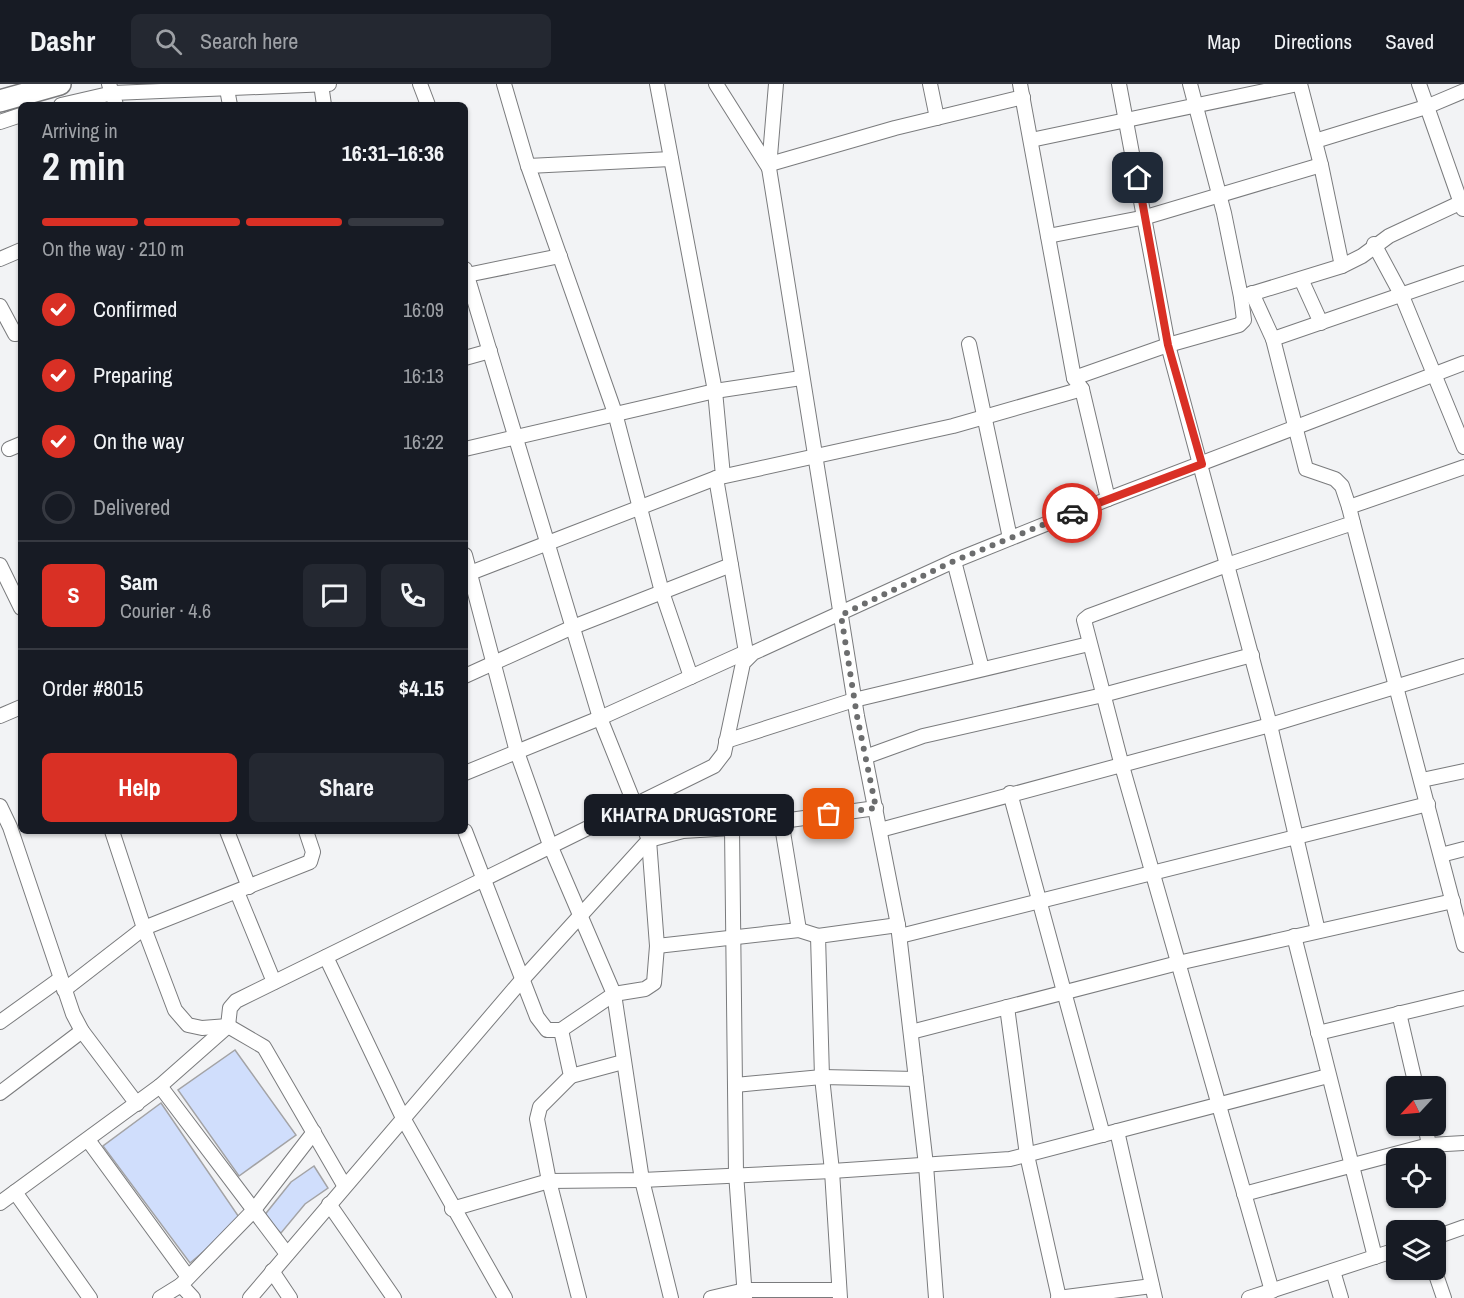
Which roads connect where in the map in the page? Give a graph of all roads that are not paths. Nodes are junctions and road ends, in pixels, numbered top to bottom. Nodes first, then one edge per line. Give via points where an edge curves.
1 (60, 84) edge
2 (321, 84) edge
3 (329, 84) edge
4 (420, 84) edge
5 (504, 84) edge
6 (657, 84) edge
7 (716, 84) edge
8 (776, 84) edge
9 (930, 84) edge
10 (1119, 84) edge
11 (1190, 84) edge
12 (1299, 84) edge
13 (1419, 84) edge
14 (227, 86) edge
15 (1022, 91) edge
16 (1464, 91) edge
17 (113, 94) edge
18 (0, 101) edge
19 (75, 102) edge
20 (230, 102) edge
21 (324, 102) edge
22 (427, 102) edge
23 (1194, 107) junction
24 (1426, 107) junction
25 (18, 116) edge
26 (937, 118) junction
27 (1128, 120) junction
28 (0, 122) edge
29 (1031, 140) junction
30 (1315, 141) junction
31 (671, 159) junction
32 (1321, 165) junction
33 (528, 166) junction
34 (769, 166) junction
35 (1218, 195) junction
36 (1463, 205) edge
37 (1146, 216) junction
38 (1048, 236) junction
39 (1374, 244) junction
40 (18, 251) edge
41 (560, 256) junction
42 (0, 259) edge
43 (1342, 266) junction
44 (468, 272) edge
45 (1464, 273) edge
46 (468, 279) edge
47 (1301, 279) junction
48 (1247, 295) junction
49 (1402, 296) junction
50 (0, 306) edge
51 (1321, 323) junction
52 (18, 333) edge
53 (1273, 339) junction
54 (969, 344) dead end
55 (1168, 345) junction
56 (490, 351) junction
57 (468, 357) edge
58 (1464, 363) edge
59 (1435, 373) junction
60 (801, 378) junction
61 (1078, 384) junction
62 (715, 391) junction
63 (615, 413) junction
64 (984, 417) junction
65 (1296, 428) junction
66 (516, 438) junction
67 (1464, 447) edge
68 (468, 448) edge
69 (814, 456) junction
70 (1202, 464) junction
71 (1464, 467) edge
72 (720, 477) junction
73 (1108, 499) junction
74 (639, 505) junction
75 (1349, 507) junction
76 (1353, 523) junction
77 (1010, 538) junction
78 (547, 541) junction
79 (954, 561) junction
80 (731, 564) junction
81 (0, 565) edge
82 (1227, 565) junction
83 (18, 574) edge
84 (468, 574) edge
85 (6, 578) junction
86 (662, 592) junction
87 (18, 602) edge
88 (841, 615) junction
89 (573, 627) junction
90 (1089, 644) junction
91 (746, 655) junction
92 (1252, 656) junction
93 (492, 664) junction
94 (1464, 666) edge
95 (982, 669) junction
96 (468, 675) edge
97 (691, 677) junction
98 (1398, 688) junction
99 (1103, 695) junction
100 (854, 700) junction
101 (18, 708) edge
102 (0, 716) edge
103 (600, 718) junction
104 (1270, 725) junction
105 (726, 741) junction
106 (518, 752) junction
107 (865, 757) junction
108 (1122, 766) junction
109 (1464, 771) edge
110 (468, 772) edge
111 (1422, 780) junction
112 (1010, 793) junction
113 (633, 803) junction
114 (1428, 804) junction
115 (0, 806) edge
116 (876, 808) junction
117 (782, 820) junction
118 (10, 827) edge
119 (732, 828) junction
120 (880, 831) junction
121 (113, 834) edge
122 (228, 834) edge
123 (307, 834) edge
124 (466, 834) edge
125 (1297, 838) junction
126 (649, 840) junction
127 (550, 845) junction
128 (1464, 849) edge
129 (1441, 855) junction
130 (1153, 874) junction
131 (484, 878) junction
132 (243, 889) junction
133 (1040, 901) junction
134 (1453, 901) junction
135 (581, 914) junction
136 (144, 928) junction
137 (799, 930) junction
138 (899, 931) junction
139 (1318, 931) junction
140 (733, 936) junction
141 (818, 936) junction
142 (1294, 936) junction
143 (1463, 938) edge
144 (657, 946) junction
145 (326, 957) junction
146 (1178, 963) junction
147 (521, 981) junction
148 (274, 982) junction
149 (62, 984) junction
150 (1065, 992) junction
151 (614, 994) junction
152 (1464, 998) edge
153 (1007, 1007) junction
154 (1399, 1014) junction
155 (0, 1022) edge
156 (228, 1026) junction
157 (561, 1030) junction
158 (82, 1031) junction
159 (911, 1032) junction
160 (1318, 1033) junction
161 (623, 1062) junction
162 (571, 1076) junction
163 (1328, 1076) junction
164 (1414, 1076) edge
165 (822, 1077) junction
166 (916, 1079) junction
167 (735, 1084) junction
168 (160, 1086) junction
169 (0, 1093) edge
170 (137, 1104) junction
171 (1219, 1105) junction
172 (403, 1118) junction
173 (314, 1132) junction
174 (1110, 1133) junction
175 (1427, 1136) edge
176 (88, 1140) junction
177 (1464, 1143) edge
178 (1429, 1145) junction
179 (1027, 1155) junction
180 (926, 1164) junction
181 (1351, 1165) junction
182 (832, 1171) junction
183 (736, 1173) junction
184 (642, 1179) junction
185 (549, 1181) junction
186 (344, 1185) junction
187 (15, 1192) junction
188 (1244, 1194) junction
189 (0, 1203) edge
190 (329, 1204) junction
191 (452, 1209) junction
192 (253, 1211) junction
193 (1464, 1227) edge
194 (1446, 1233) edge
195 (1386, 1253) edge
196 (287, 1254) junction
197 (1375, 1257) junction
198 (1333, 1270) junction
199 (272, 1271) junction
200 (1438, 1280) edge
201 (185, 1281) junction
202 (1272, 1291) junction
203 (1154, 1292) edge
204 (745, 1294) edge
205 (840, 1294) edge
206 (90, 1298) edge
207 (160, 1298) edge
208 (193, 1298) edge
209 (250, 1298) edge
210 (290, 1298) edge
211 (394, 1298) edge
212 (505, 1298) edge
213 (579, 1298) edge
214 (671, 1298) edge
215 (711, 1298) edge
216 (936, 1298) edge
217 (1059, 1298) edge
218 (1249, 1298) edge
219 (1341, 1298) edge
220 (1444, 1298) edge

1 - 18 highway
2 - 3 street
2 - 14 street
2 - 21 street
4 - 22 street
5 - 33 street
6 - 31 street
7 - 34 street
8 - 34 street
9 - 26 street
10 - 27 street
11 - 23 street
12 - 23 street
12 - 30 street
13 - 24 street
14 - 17 street
14 - 20 street
15 - 26 street
15 - 29 street
16 - 24 street
17 - 19 street
23 - 27 street
23 - 35 street
24 - 30 street
24 - 36 street
25 - 28 street
26 - 34 street
27 - 29 street
27 - 37 street
29 - 38 street
30 - 32 street
31 - 33 street
31 - 62 street
32 - 35 street
32 - 43 street
33 - 41 street
34 - 60 street
35 - 37 street
35 - 48 street
36 - 39 street
37 - 38 street
37 - 55 street
38 - 61 street
39 - 43 street via 1362,256
39 - 49 street
40 - 42 street
41 - 44 street
41 - 63 street
43 - 47 street
45 - 49 street
46 - 56 street
47 - 48 street
47 - 51 street
48 - 53 street
48 - 55 street via 1239,325
49 - 51 street
49 - 59 street
50 - 52 street
51 - 53 street
53 - 65 street
54 - 64 street
55 - 61 street
55 - 70 street
56 - 57 street
56 - 66 street
58 - 59 street
59 - 65 street
59 - 67 street
60 - 62 street
60 - 69 street
61 - 64 street
61 - 73 street
62 - 63 street
62 - 72 street
63 - 66 street
63 - 74 street
64 - 69 street
64 - 77 street
65 - 70 street
65 - 75 street via 1306,469 1335,479 1342,486
66 - 68 street
66 - 78 street
69 - 72 street
69 - 88 street
70 - 73 street
70 - 82 street
71 - 75 street
72 - 74 street
72 - 80 street
73 - 77 street
74 - 78 street
74 - 86 street
75 - 76 street
76 - 82 street
76 - 98 street
77 - 79 street
78 - 84 street
78 - 89 street
79 - 88 street
79 - 95 street
80 - 86 street
80 - 91 street
81 - 85 street
82 - 90 street via 1087,617 1084,623
82 - 92 street
83 - 85 street
84 - 93 street
85 - 87 street
86 - 89 street
86 - 97 street
88 - 91 street
88 - 100 street
89 - 93 street
89 - 103 street
90 - 95 street
90 - 99 street
91 - 97 street
91 - 105 street
92 - 99 street
92 - 104 street
93 - 96 street
93 - 106 street
94 - 98 street
95 - 100 street
97 - 103 street
98 - 104 street
98 - 111 street
99 - 107 street via 923,736
99 - 108 street
100 - 105 street
100 - 107 street
101 - 102 street
103 - 106 street
103 - 113 street
104 - 108 street
104 - 125 street
105 - 113 street via 724,753 714,766
106 - 110 street
106 - 127 street
107 - 116 street
108 - 112 street
108 - 130 street
109 - 111 street
111 - 114 street
112 - 120 street
112 - 133 street
113 - 126 street
113 - 127 street
114 - 125 street
114 - 129 street
115 - 118 street
116 - 117 street
116 - 120 street
117 - 119 street
117 - 137 street
118 - 149 street
119 - 126 street via 683,831
119 - 140 street
120 - 138 street
121 - 136 street
122 - 132 street
123 - 132 street via 313,852 310,862
124 - 131 street
125 - 130 street
125 - 139 street
126 - 135 street
126 - 144 street
127 - 131 street
127 - 135 street
128 - 129 street
129 - 134 street
130 - 133 street
130 - 146 street
131 - 145 street
131 - 147 street
132 - 136 street
132 - 148 street
133 - 138 street
133 - 150 street
134 - 139 street
134 - 143 street
135 - 147 street
135 - 151 street
136 - 149 street
136 - 156 street via 180,1018 194,1027
137 - 140 street
137 - 141 street
138 - 141 street
138 - 159 street
139 - 142 street
140 - 144 street
140 - 167 street
141 - 165 street
142 - 146 street
142 - 160 street
144 - 151 street via 654,983 645,989
145 - 148 street
145 - 172 street
146 - 150 street
146 - 171 street
147 - 157 street via 540,1024 547,1030
147 - 172 street
148 - 156 street via 236,1001 230,1008
149 - 155 street
149 - 158 street
150 - 153 street
150 - 174 street
151 - 157 street
151 - 161 street
152 - 154 street
153 - 159 street
153 - 179 street
154 - 160 street
154 - 164 street
156 - 168 street
156 - 173 street via 264,1047
157 - 162 street
158 - 169 street
158 - 170 street
159 - 166 street
160 - 163 street
161 - 162 street
161 - 184 street
162 - 185 street via 537,1113
163 - 171 street
163 - 181 street
165 - 166 street
165 - 167 street
165 - 182 street
166 - 180 street
167 - 183 street
168 - 170 street
168 - 192 street
170 - 176 street
171 - 174 street
171 - 188 street
172 - 186 street
172 - 191 street
173 - 186 street
173 - 192 street
174 - 179 street
174 - 203 street
175 - 178 street
176 - 187 street
176 - 201 street
177 - 178 street
178 - 181 street
179 - 180 street
179 - 217 street
180 - 182 street
180 - 216 street
181 - 188 street
181 - 197 street
182 - 183 street
182 - 205 street
183 - 184 street
183 - 204 street
184 - 185 street
184 - 214 street
185 - 191 street
185 - 213 street
186 - 190 street
187 - 189 street
187 - 206 street
188 - 202 street
190 - 196 street
190 - 211 street
191 - 212 street
192 - 196 street
192 - 201 street
193 - 194 street
195 - 197 street
196 - 199 street
197 - 198 street
198 - 202 street
198 - 219 street
199 - 209 street
199 - 210 street
200 - 220 street
201 - 207 street
201 - 208 street
202 - 218 street
203 - 217 street
204 - 205 street
204 - 215 street

